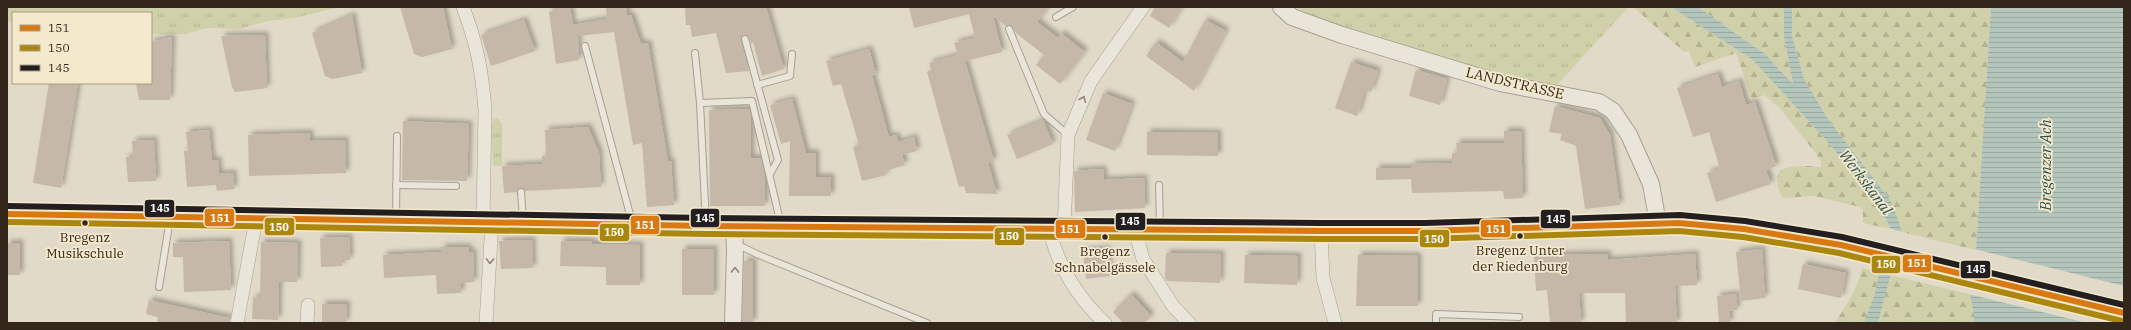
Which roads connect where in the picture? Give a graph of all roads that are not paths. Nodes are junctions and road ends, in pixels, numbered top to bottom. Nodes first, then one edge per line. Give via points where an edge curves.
1 (463, 7) edge
2 (1073, 7) edge
3 (1143, 7) edge
4 (1281, 7) edge
5 (1056, 17) dead end
6 (1009, 29) dead end
7 (745, 39) dead end
8 (585, 46) dead end
9 (695, 53) dead end
10 (792, 54) dead end
11 (757, 84) junction
12 (700, 103) junction
13 (1068, 135) junction
14 (397, 136) dead end
15 (770, 174) junction
16 (396, 185) junction
17 (1159, 185) dead end
18 (456, 186) dead end
19 (521, 192) dead end
20 (7, 214) edge
21 (170, 217) junction
22 (256, 219) junction
23 (396, 221) junction
24 (487, 222) junction
25 (523, 223) junction
26 (1656, 223) junction
27 (632, 225) junction
28 (706, 226) junction
29 (782, 226) junction
30 (1056, 229) junction
31 (1135, 229) junction
32 (1160, 229) junction
33 (1321, 231) junction
34 (734, 234) junction
35 (159, 287) dead end
36 (308, 305) dead end
37 (2124, 314) edge
38 (1519, 317) dead end
39 (237, 323) edge
40 (308, 323) edge
41 (486, 323) edge
42 (733, 323) edge
43 (927, 323) edge
44 (1105, 323) edge
45 (1189, 323) edge
46 (1335, 323) edge
47 (1436, 323) edge

1 - 24 street via 481,63 485,110
2 - 5 lane
13 -> 3 street via 1091,81
4 - 26 street, LANDSTRASSE via 1292,17 1342,35 1492,80 1599,102 1613,111 1629,135 1651,184
6 - 13 lane via 1044,114
7 - 11 lane
8 - 27 lane
9 - 12 lane
10 - 11 lane via 790,76
11 - 15 lane via 778,160
12 - 15 lane via 752,100
12 - 28 lane
13 - 30 street
14 - 16 lane
15 - 29 lane
16 - 18 lane
16 - 23 lane
17 - 32 lane
19 - 25 lane
20 - 21 main road
21 - 22 main road
21 - 35 lane
22 - 23 main road
22 - 39 street
23 - 24 main road
24 - 25 main road
24 -> 41 street
25 - 27 main road
26 - 33 main road via 1425,231
26 - 37 main road via 1714,225 1777,232 1862,250
27 - 28 main road
28 - 34 main road
29 - 30 main road
29 - 34 main road
30 - 31 main road
30 - 44 street via 1063,269 1081,296
31 - 32 main road
31 - 45 street via 1143,259 1173,306
32 - 33 main road
33 - 46 street via 1323,278
42 -> 34 street
34 - 43 lane via 759,255
36 - 40 street
38 - 47 lane via 1436,314

